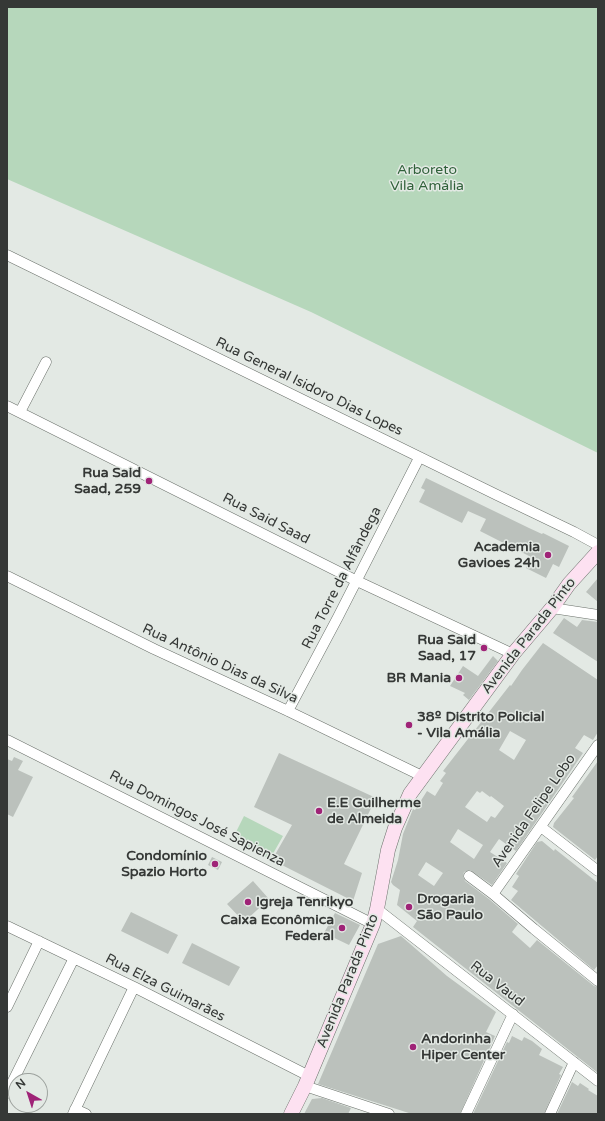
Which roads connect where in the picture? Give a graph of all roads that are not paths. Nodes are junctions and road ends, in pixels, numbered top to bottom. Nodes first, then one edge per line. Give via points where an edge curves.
1 (7, 255) edge
2 (46, 362) dead end
3 (7, 406) edge
4 (20, 412) junction
5 (420, 458) junction
6 (598, 545) edge
7 (598, 552) edge
8 (7, 576) edge
9 (357, 581) junction
10 (552, 608) junction
11 (598, 615) edge
12 (513, 654) junction
13 (288, 711) junction
14 (7, 740) edge
15 (598, 745) edge
16 (422, 776) junction
17 (541, 827) junction
18 (598, 871) edge
19 (469, 876) dead end
20 (493, 894) junction
21 (378, 909) junction
22 (373, 924) junction
23 (7, 926) edge
24 (39, 941) junction
25 (74, 958) junction
26 (598, 981) edge
27 (134, 988) junction
28 (7, 1007) edge
29 (513, 1014) junction
30 (574, 1062) junction
31 (307, 1081) junction
32 (598, 1081) edge
33 (7, 1093) edge
34 (74, 1111) edge
35 (86, 1114) edge
36 (291, 1114) edge
37 (389, 1114) edge
38 (466, 1114) edge
39 (550, 1114) edge

1 - 5 street, Rua General Isidoro Dias Lopes
2 - 4 street
3 - 4 street, Rua Said Saad
4 - 9 street, Rua Said Saad
5 - 6 street, Rua General Isidoro Dias Lopes
5 - 9 street, Rua Torre da Alfândega
7 - 10 main road, Avenida Parada Pinto via 569,584
8 - 13 street, Rua Antônio Dias da Silva
9 - 12 street, Rua Said Saad
9 - 13 street, Rua Torre da Alfândega
10 - 11 street
10 - 12 main road, Avenida Parada Pinto
12 - 16 main road, Avenida Parada Pinto
13 - 16 street, Rua Antônio Dias da Silva
14 - 22 street, Rua Domingos José Sapienza
15 - 17 street, Avenida Felipe Lobo
16 - 21 main road, Avenida Parada Pinto via 410,794 395,828 388,850
17 - 18 street
17 - 20 street, Avenida Felipe Lobo
19 - 20 street
20 - 26 street
21 - 22 main road, Avenida Parada Pinto
21 - 29 street, Rua Vaud
22 - 31 main road, Avenida Parada Pinto
23 - 24 street, Rua Elza Guimarães
24 - 25 street, Rua Elza Guimarães
24 - 28 street
25 - 27 street, Rua Elza Guimarães
25 - 33 street
27 - 31 street, Rua Elza Guimarães
27 - 34 street
29 - 30 street, Rua Vaud
29 - 38 street
30 - 32 street, Rua Vaud
30 - 39 street
31 - 36 main road, Avenida Parada Pinto
31 - 37 street, Rua Elza Guimarães
34 - 35 street

